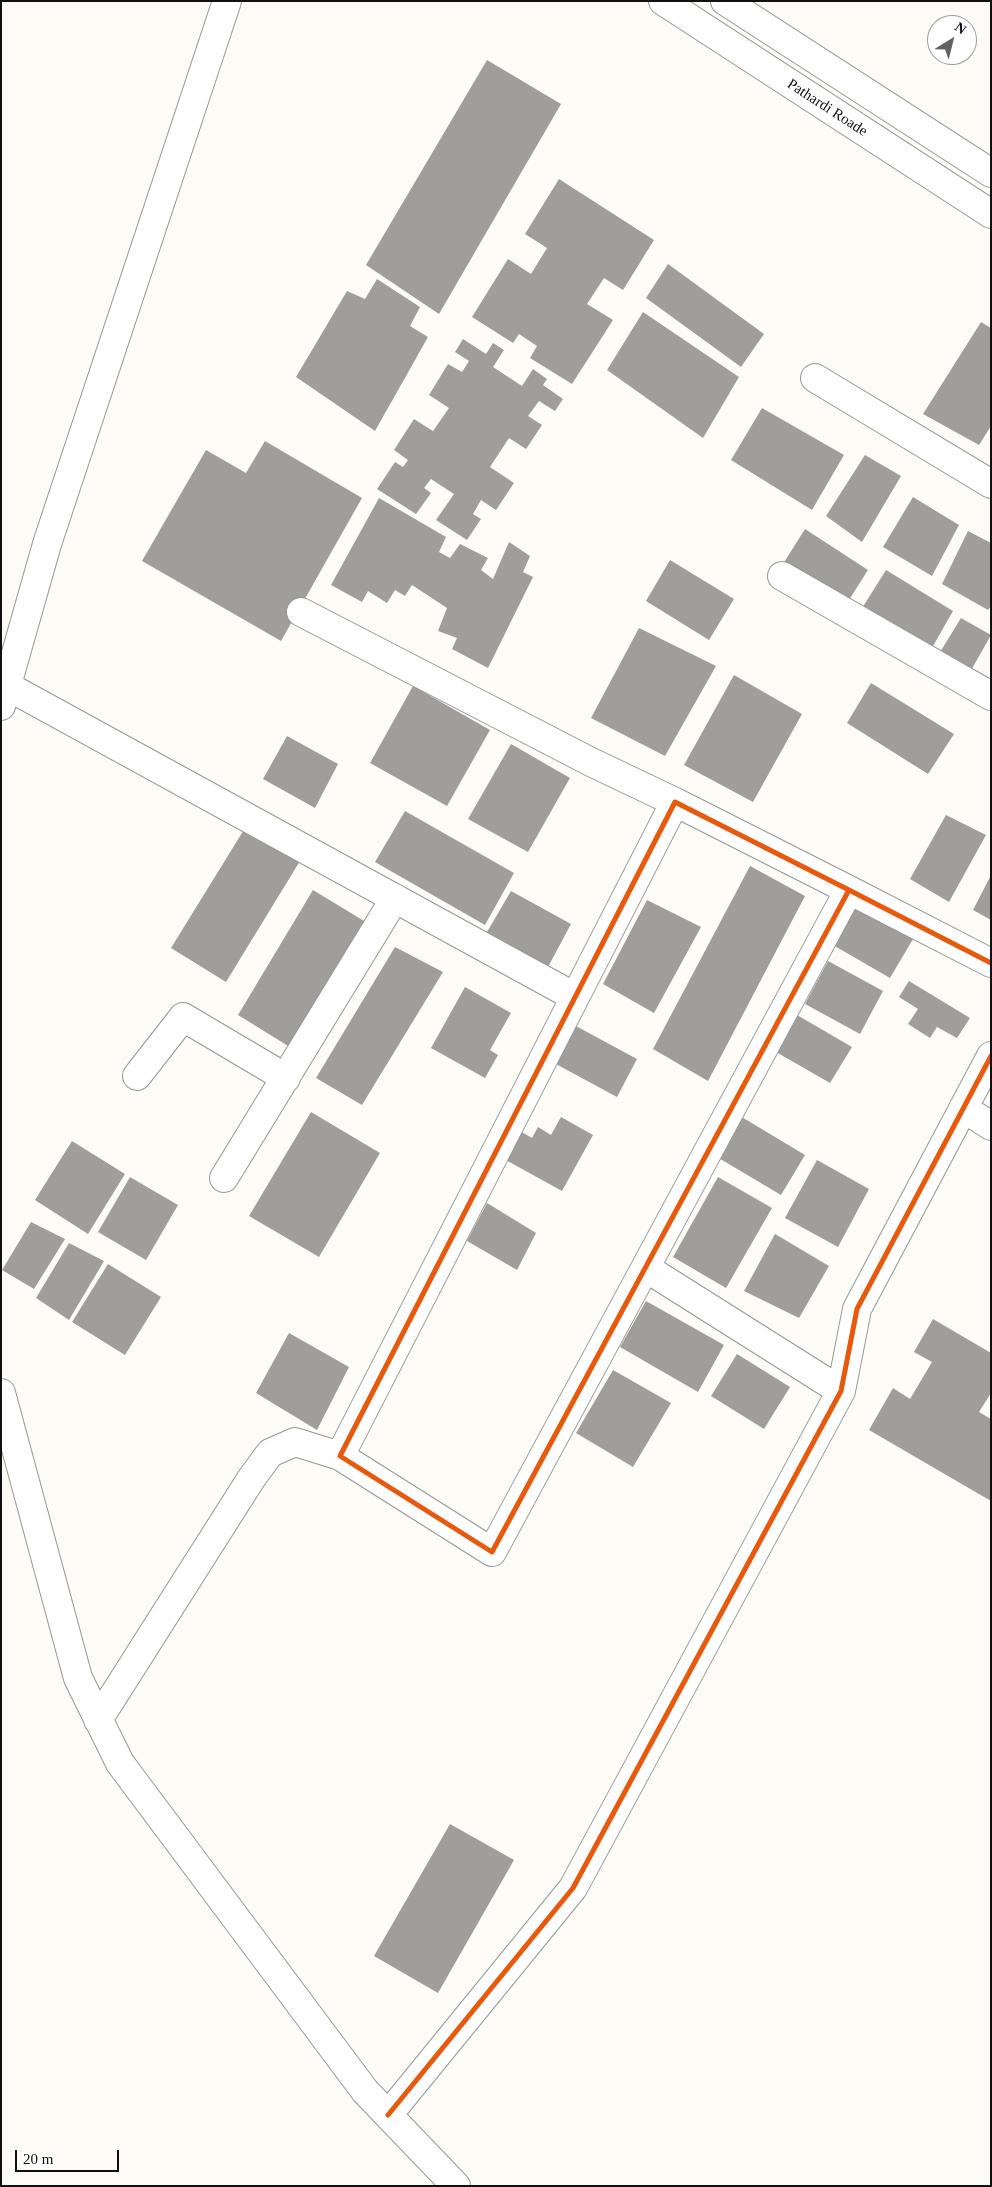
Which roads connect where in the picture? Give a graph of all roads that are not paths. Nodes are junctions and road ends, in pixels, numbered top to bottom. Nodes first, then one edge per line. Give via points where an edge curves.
1 (227, 1) edge
2 (663, 1) edge
3 (725, 1) edge
4 (991, 173) edge
5 (991, 214) edge
6 (815, 378) dead end
7 (990, 481) edge
8 (782, 576) dead end
9 (301, 612) dead end
10 (4, 696) edge
11 (991, 696) edge
12 (675, 802) junction
13 (849, 890) junction
14 (395, 898) junction
15 (991, 963) edge
16 (575, 997) junction
17 (991, 1056) edge
18 (137, 1076) dead end
19 (286, 1078) junction
20 (963, 1108) junction
21 (991, 1126) edge
22 (224, 1178) dead end
23 (646, 1268) junction
24 (841, 1391) junction
25 (1, 1393) edge
26 (340, 1456) junction
27 (98, 1720) junction
28 (388, 2115) junction
29 (456, 2186) edge

1 - 10 street via 47,544
2 - 5 street, Pathardi Roade
3 - 4 street
6 - 7 street
8 - 11 street
9 - 12 street
10 - 14 street
12 - 13 street
12 - 16 street
13 - 15 street
13 - 23 street
14 - 16 street
14 - 19 street
16 - 26 street
17 - 20 street
18 - 19 street via 183,1017
19 - 22 street
20 - 21 street
20 - 24 street via 857,1309
23 - 24 street
23 - 26 street via 492,1552
24 - 28 street via 573,1888
25 - 27 street via 78,1678
26 - 27 street via 295,1442 270,1453
27 - 28 street via 120,1763 365,2091
28 - 29 street

